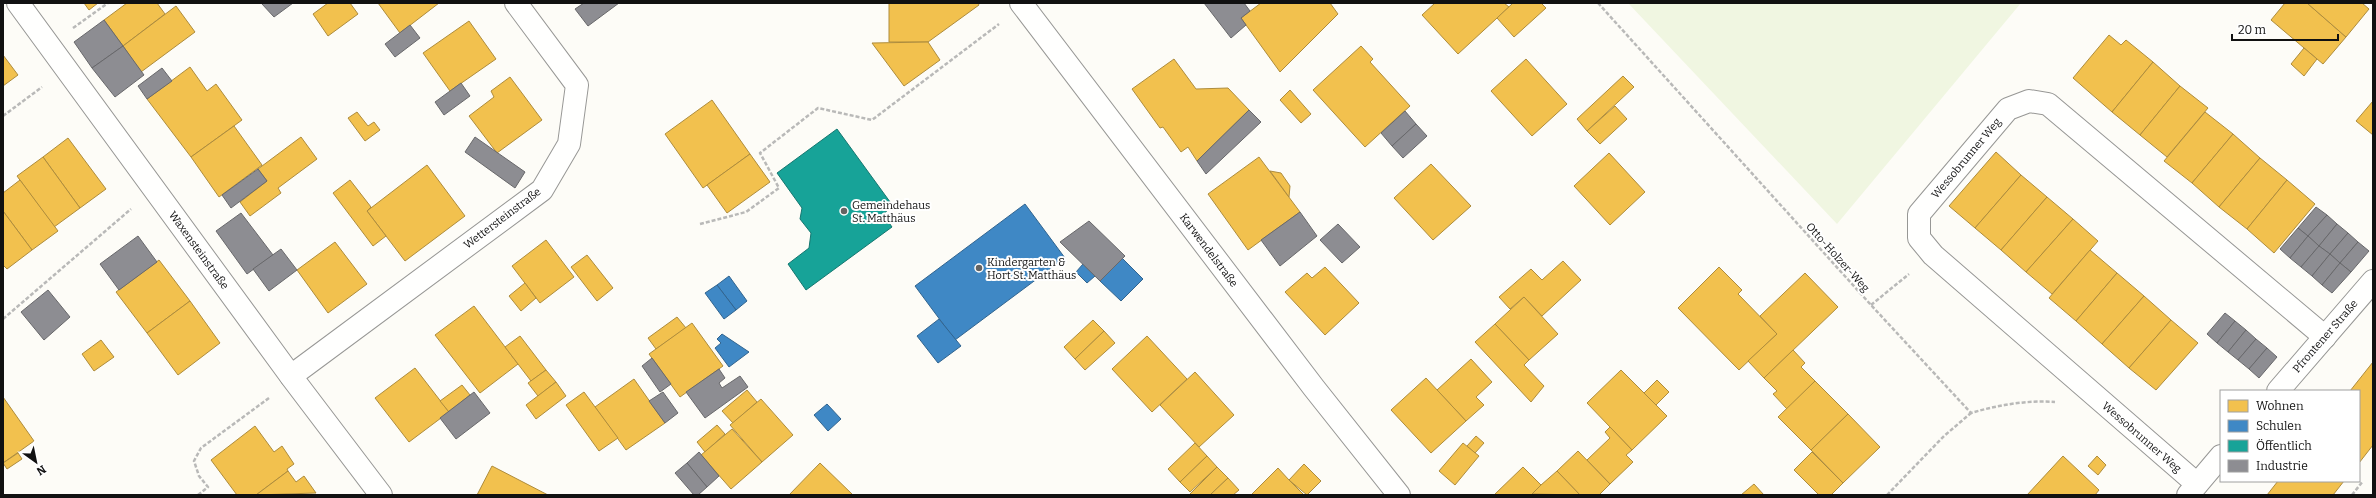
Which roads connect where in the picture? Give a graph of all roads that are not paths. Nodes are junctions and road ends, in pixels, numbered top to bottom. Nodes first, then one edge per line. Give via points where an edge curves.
1 (18, 3) edge
2 (516, 3) edge
3 (1022, 4) edge
4 (2373, 281) edge
5 (2325, 337) junction
6 (292, 377) junction
7 (2279, 390) edge
8 (2220, 457) edge
9 (2192, 489) edge
10 (381, 495) edge
11 (1399, 495) edge

1 - 6 street, Waxensteinstraße
2 - 6 street, Wettersteinstraße via 577,85 569,144 542,190
3 - 11 street, Karwendelstraße via 1314,388
4 - 5 street, Pfrontener Straße
5 - 7 street, Pfrontener Straße
5 - 9 street, Wessobrunner Weg via 2048,104 2029,101 2008,109 1919,214 1919,238 1933,255
6 - 10 street, Waxensteinstraße
8 - 9 street

